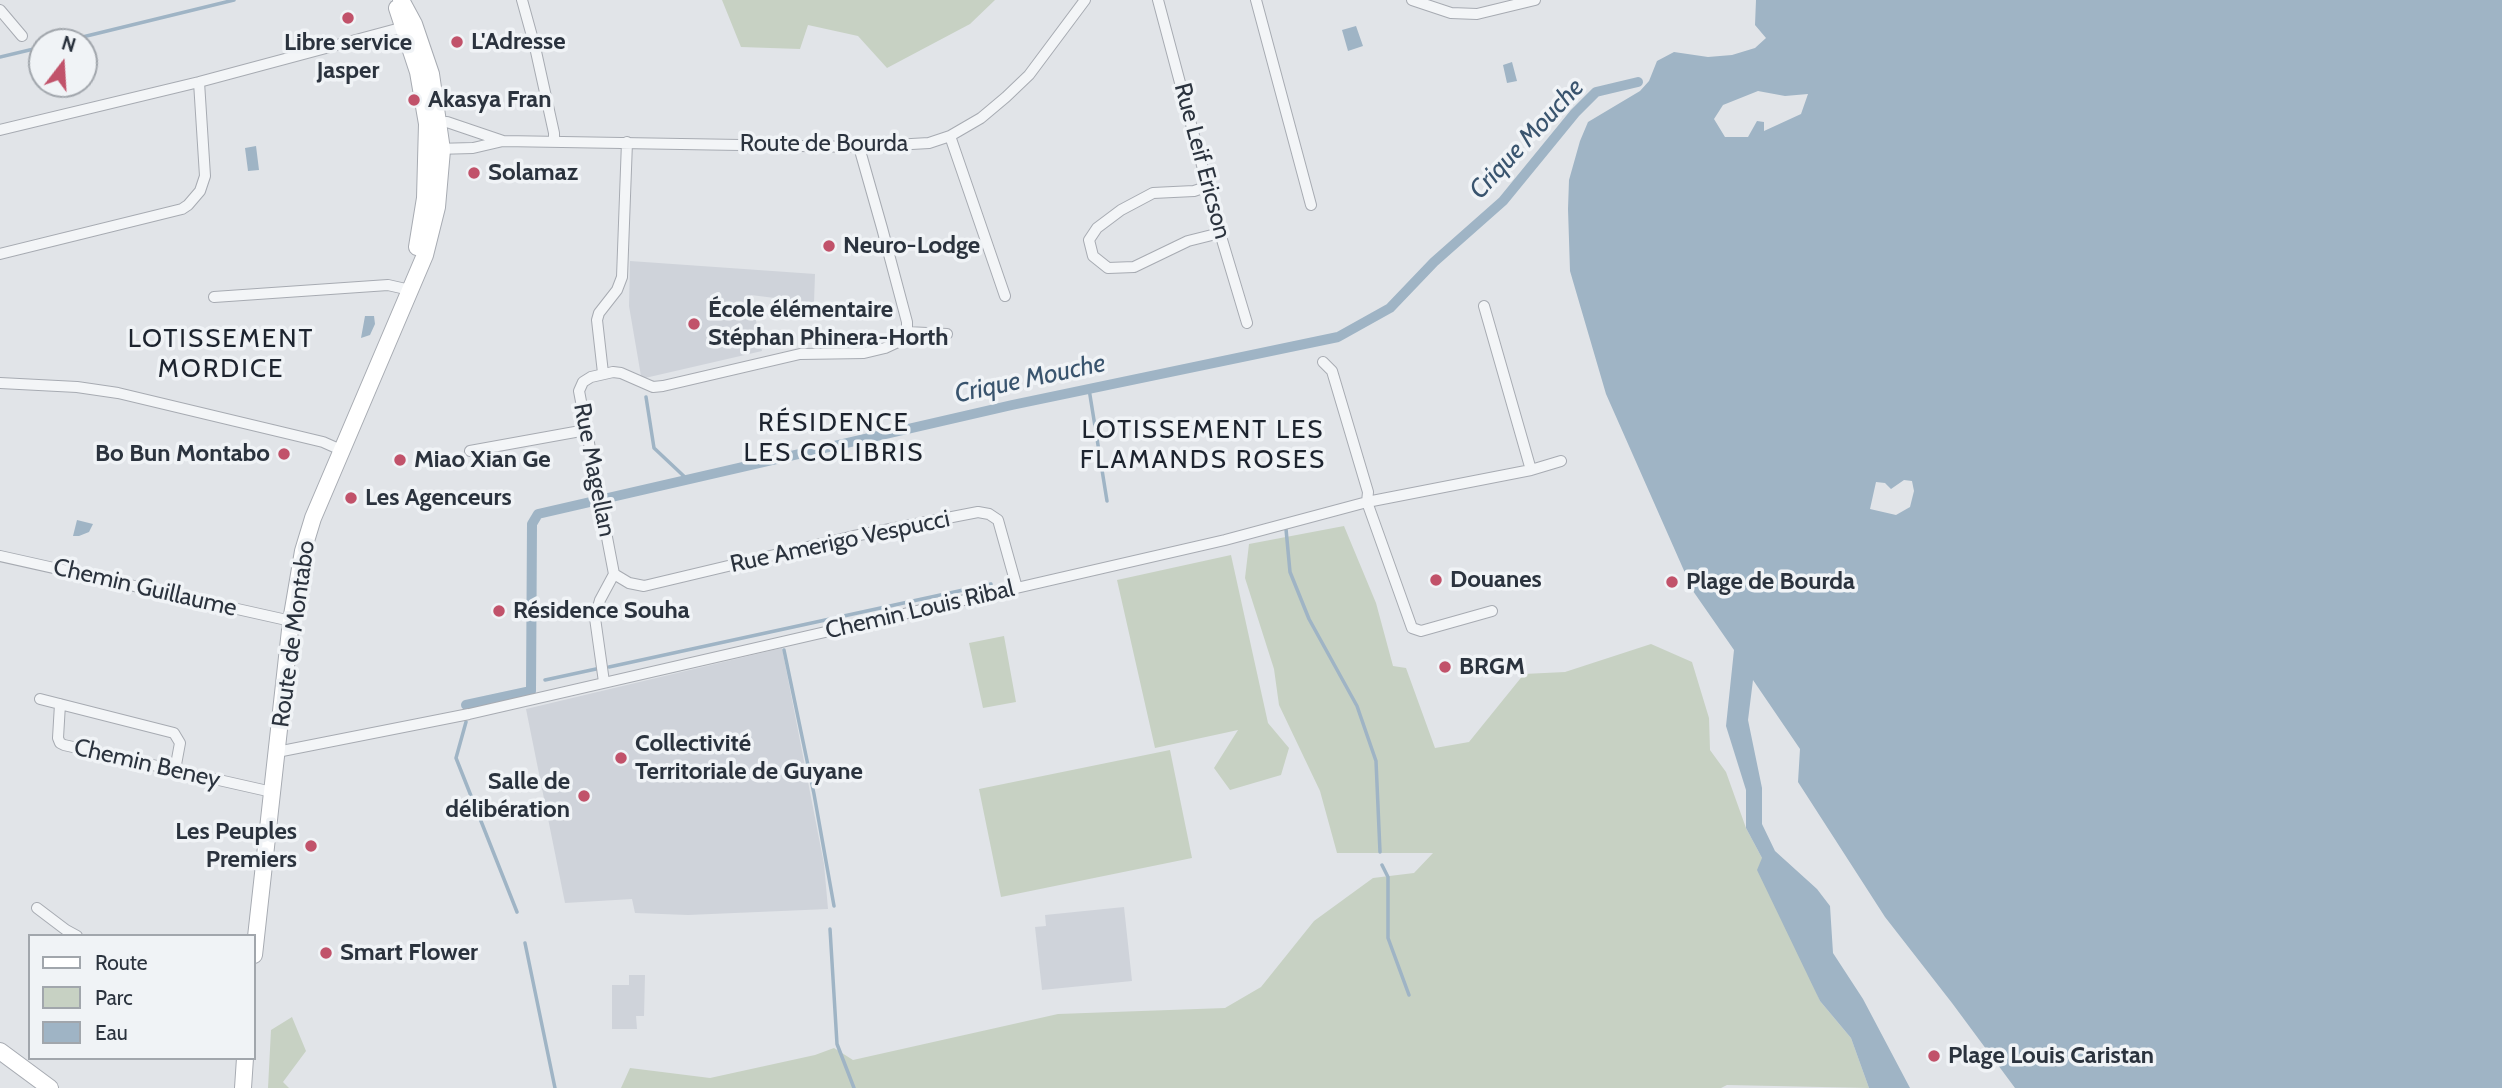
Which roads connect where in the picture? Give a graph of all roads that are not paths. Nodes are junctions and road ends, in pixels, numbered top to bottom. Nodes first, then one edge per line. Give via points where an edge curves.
1 (395, 0) edge
2 (401, 0) edge
3 (522, 0) edge
4 (1085, 0) edge
5 (1158, 0) edge
6 (1256, 0) edge
7 (1412, 0) edge
8 (1535, 0) edge
9 (0, 10) edge
10 (409, 26) junction
11 (22, 36) dead end
12 (199, 82) junction
13 (433, 123) junction
14 (0, 130) edge
15 (950, 136) junction
16 (503, 141) junction
17 (554, 142) junction
18 (627, 142) junction
19 (859, 147) junction
20 (434, 149) junction
21 (1209, 186) junction
22 (1311, 205) dead end
23 (1220, 233) junction
24 (0, 254) edge
25 (411, 290) junction
26 (1005, 296) dead end
27 (214, 297) dead end
28 (1484, 306) dead end
29 (1247, 323) dead end
30 (907, 332) junction
31 (947, 334) dead end
32 (1323, 362) dead end
33 (603, 373) junction
34 (0, 383) edge
35 (586, 430) junction
36 (341, 450) junction
37 (470, 451) dead end
38 (1561, 461) dead end
39 (1531, 470) junction
40 (1367, 502) junction
41 (0, 556) edge
42 (614, 574) junction
43 (1017, 588) junction
44 (1492, 611) dead end
45 (291, 621) junction
46 (604, 681) junction
47 (40, 699) dead end
48 (60, 704) junction
49 (277, 752) junction
50 (175, 771) junction
51 (272, 792) junction
52 (37, 908) dead end
53 (73, 934) edge
54 (256, 936) edge
55 (0, 1051) edge
56 (245, 1060) edge
57 (45, 1087) edge
58 (243, 1088) edge

1 - 10 main road, Route de Montabo
2 - 10 main road, Route de Montabo
3 - 17 street
4 - 15 street, Route de Bourda via 1029,75 981,118
5 - 21 street, Rue Leif Ericson
6 - 22 street
7 - 8 street via 1451,13 1477,13
9 - 11 street
10 - 12 street
10 - 13 main road, Route de Montabo via 431,74
12 - 14 street
12 - 24 street via 205,176 188,205
13 - 16 street, Route de Bourda via 447,122
13 - 20 main road, Route de Montabo
15 - 19 street, Route de Bourda via 929,143
15 - 26 street
16 - 17 street, Route de Bourda
16 - 20 street, Route de Bourda
17 - 18 street, Route de Bourda
18 - 19 street, Route de Bourda
18 - 33 street via 622,277 597,320
19 - 30 street
20 - 25 main road, Route de Montabo via 437,207
21 - 23 street, Rue Leif Ericson
21 - 23 street via 1153,193 1121,210 1089,240 1093,256 1108,268 1134,267 1188,241
23 - 29 street, Rue Leif Ericson
25 - 27 street via 388,285
25 - 36 main road, Route de Montabo
28 - 39 street
30 - 31 street
30 - 33 street, Rue Magellan via 886,348 864,353 800,354 663,386 653,387 621,373
32 - 40 street via 1332,371 1368,492
33 - 35 street, Rue Magellan via 583,382 579,391
34 - 36 street via 127,395
35 - 37 street
35 - 42 street, Rue Magellan
36 - 45 main road, Route de Montabo via 303,551
38 - 39 street, Chemin Louis Ribal
39 - 40 street, Chemin Louis Ribal
40 - 43 street, Chemin Louis Ribal
40 - 44 street via 1412,628 1421,631
41 - 45 street, Chemin Guillaume
42 - 43 street, Rue Amerigo Vespucci via 644,586 978,512 998,520
42 - 46 street via 595,618
43 - 46 street, Chemin Louis Ribal
45 - 49 main road, Route de Montabo
46 - 49 street, Chemin Louis Ribal via 470,714
47 - 48 street
48 - 50 street, Chemin Beney via 60,743
48 - 50 street via 174,733 180,743
49 - 51 main road, Route de Montabo
50 - 51 street, Chemin Beney
51 - 54 main road, Route de Montabo
52 - 53 street
55 - 57 main road
56 - 58 main road

